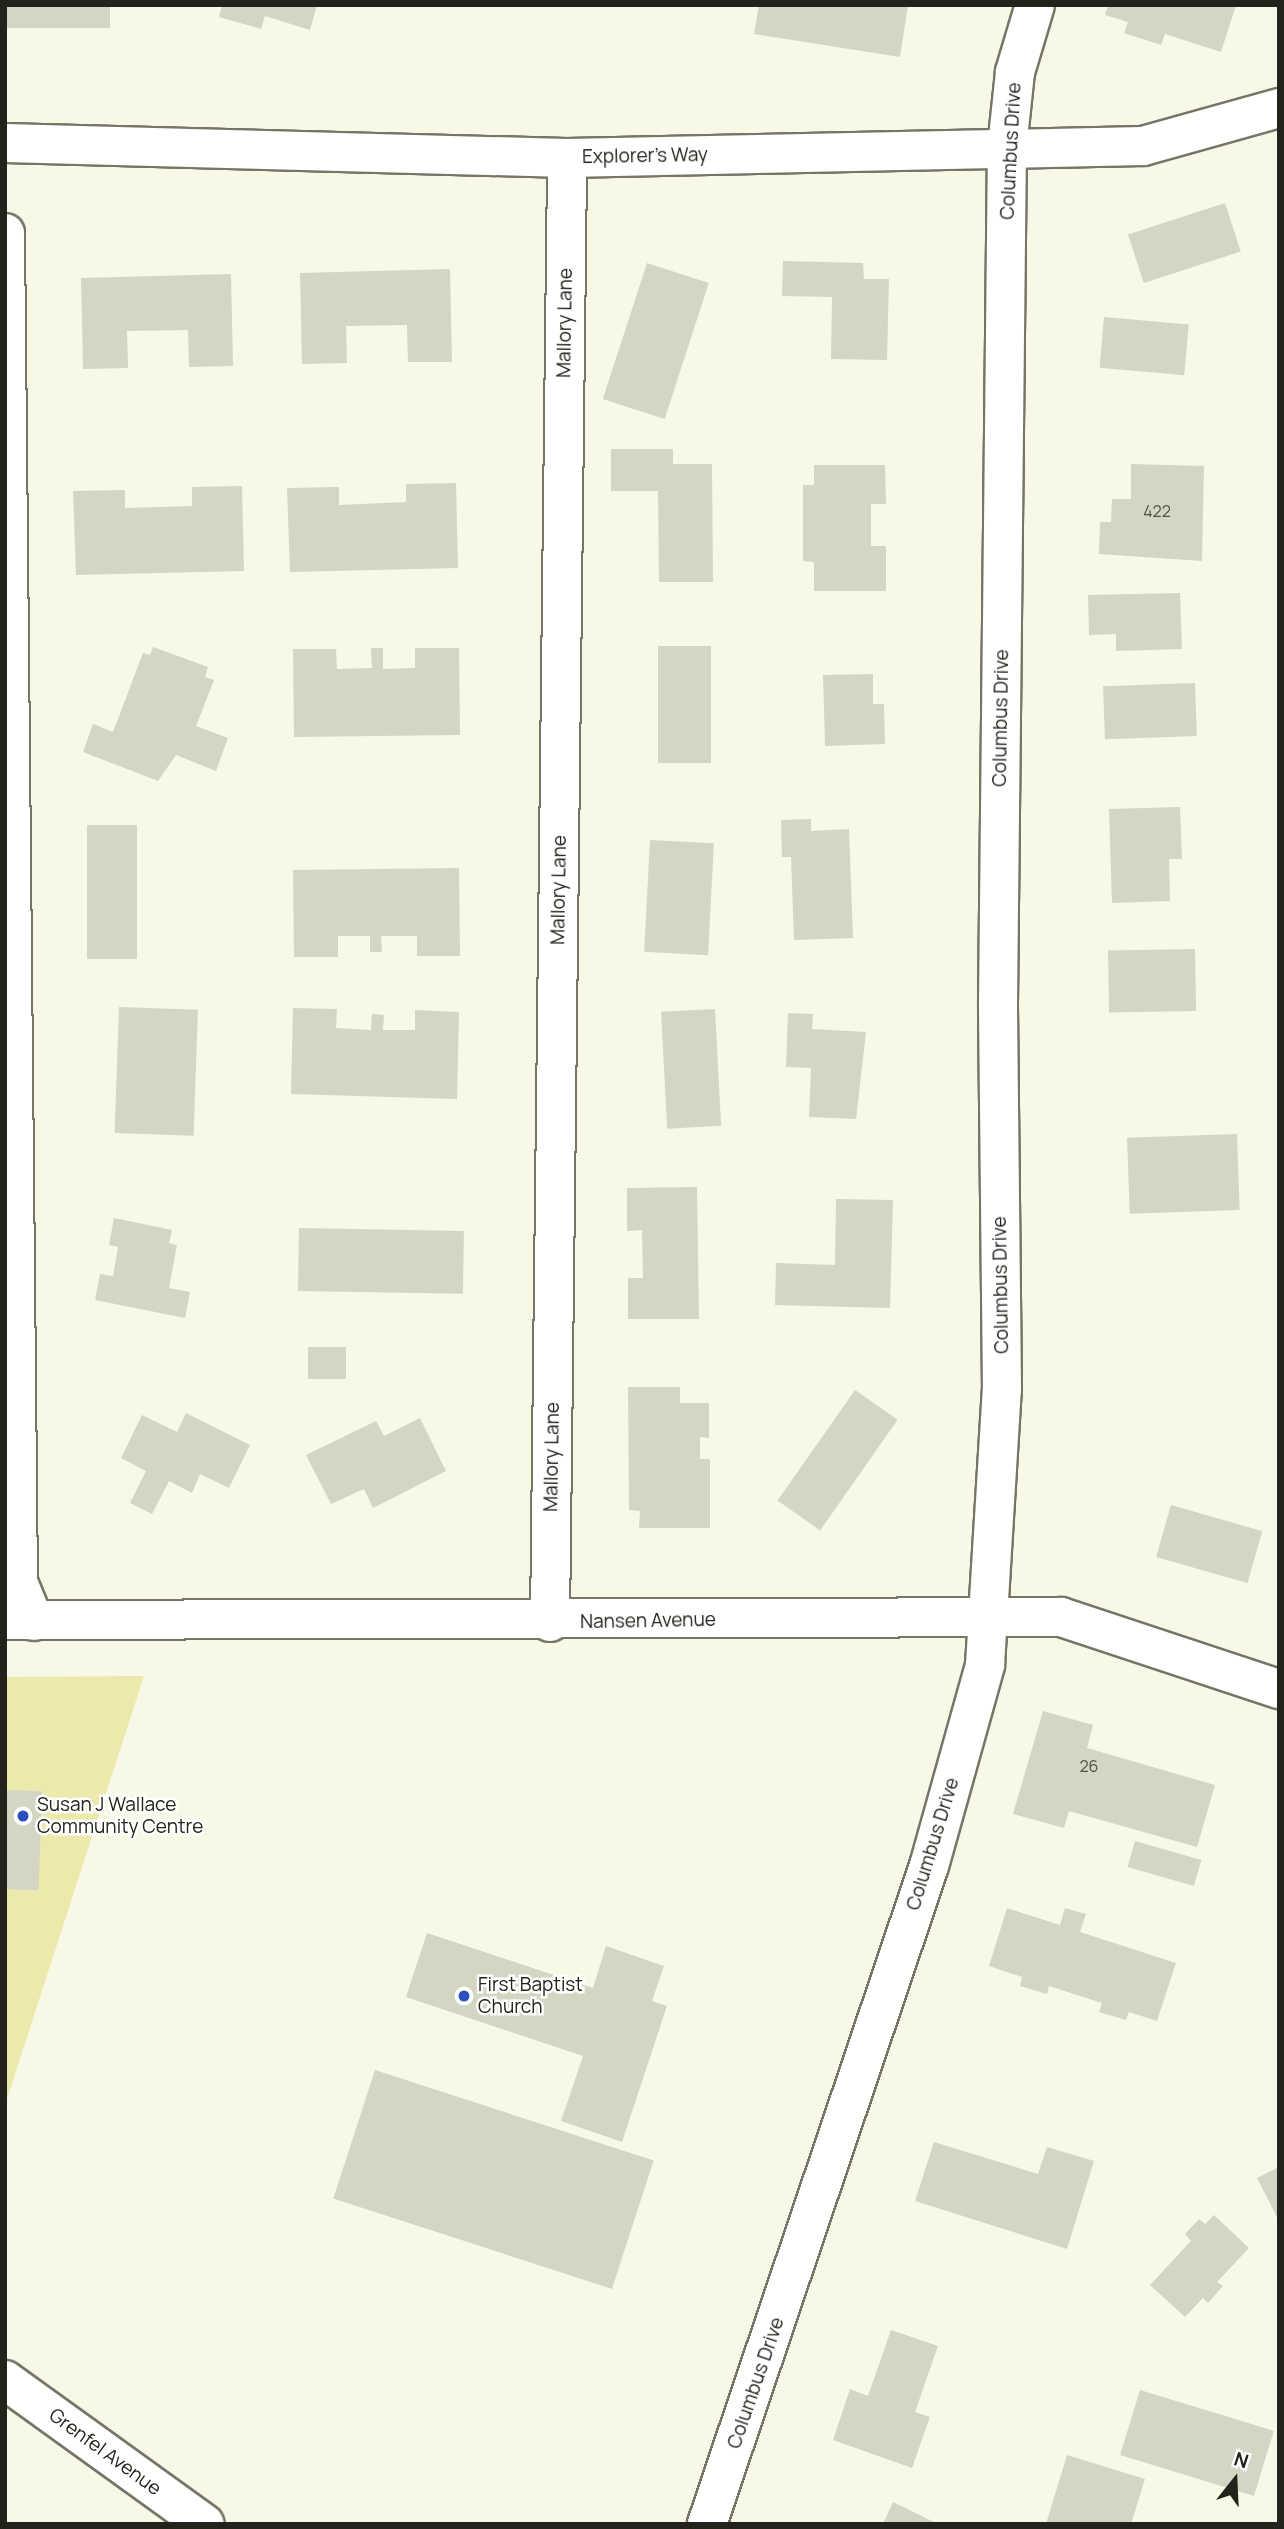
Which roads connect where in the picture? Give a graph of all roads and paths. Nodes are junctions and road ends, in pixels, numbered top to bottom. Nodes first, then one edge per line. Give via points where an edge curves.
1 (1035, 5) edge
2 (1279, 108) edge
3 (5, 144) edge
4 (1007, 147) junction
5 (567, 158) junction
6 (5, 233) edge
7 (990, 1616) junction
8 (20, 1621) edge
9 (550, 1622) junction
10 (1279, 1689) edge
11 (5, 2380) edge
12 (205, 2524) edge
13 (708, 2524) edge

1 - 4 street, Columbus Drive via 1015,72
2 - 4 street, Explorer's Way via 1143,146
3 - 5 street, Explorer's Way
4 - 5 street, Explorer's Way
4 - 7 street, Columbus Drive via 998,1003 1002,1390
5 - 9 street, Mallory Lane
6 - 8 street
7 - 9 street, Nansen Avenue
7 - 10 street, Nansen Avenue via 1061,1617
7 - 13 street, Columbus Drive via 985,1665 929,1866
8 - 9 street, Nansen Avenue
11 - 12 street, Grenfel Avenue

